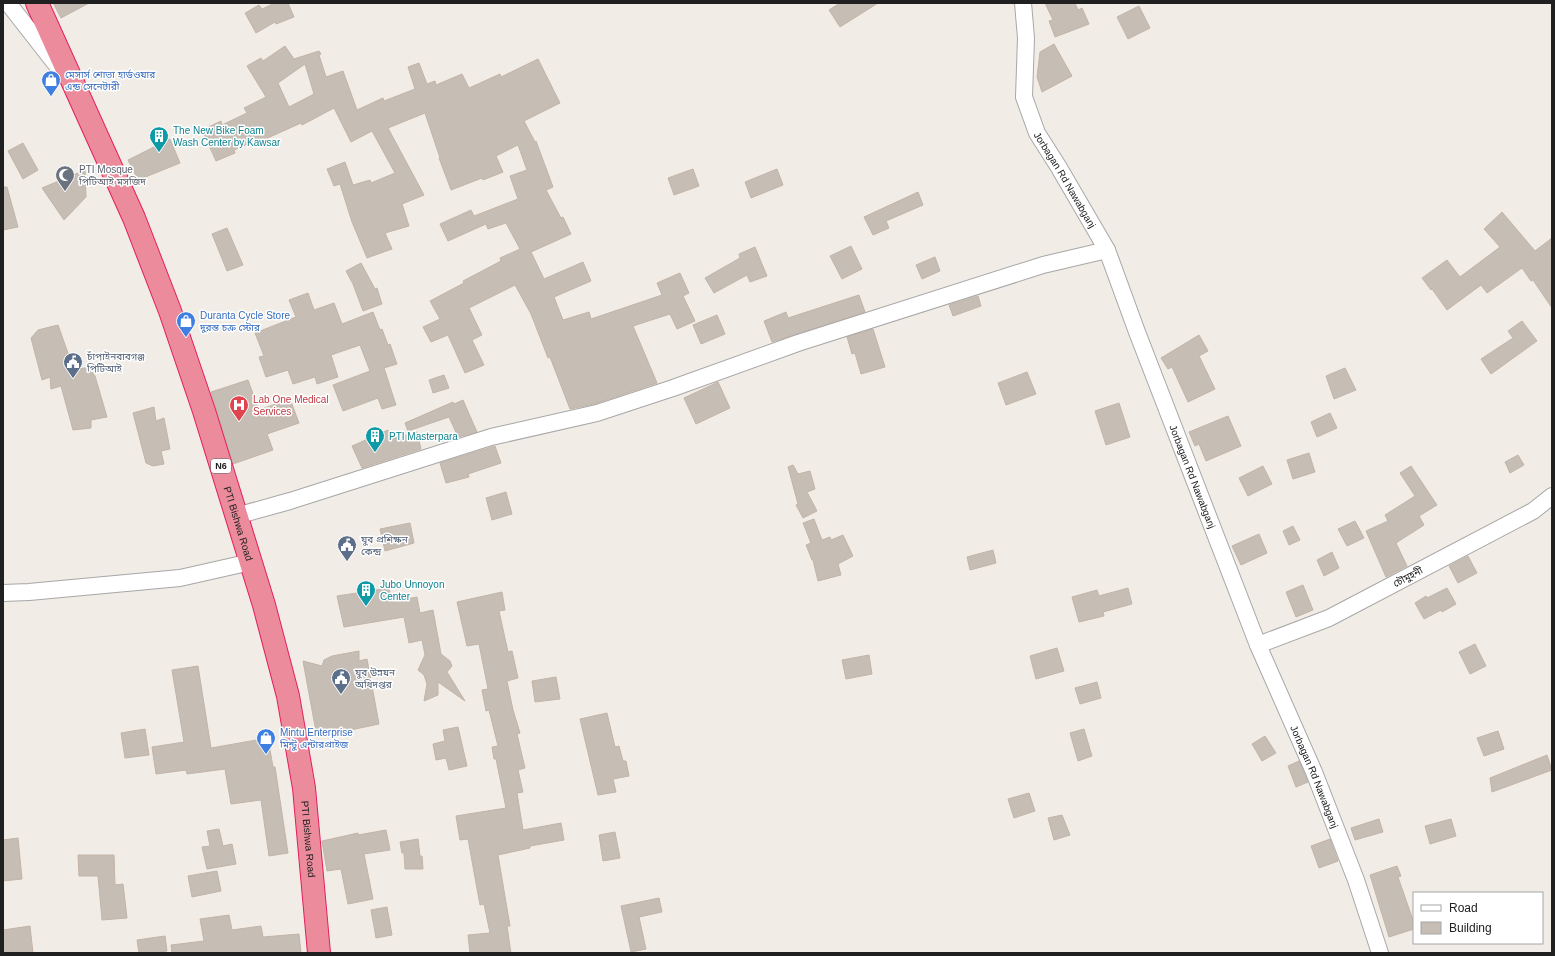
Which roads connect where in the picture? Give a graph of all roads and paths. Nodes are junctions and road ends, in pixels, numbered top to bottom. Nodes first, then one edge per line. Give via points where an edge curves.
1 (37, 3) edge
2 (1024, 3) edge
3 (6, 4) edge
4 (70, 76) junction
5 (1107, 250) junction
6 (1552, 496) edge
7 (236, 516) junction
8 (250, 562) junction
9 (3, 593) edge
10 (1258, 645) junction
11 (319, 953) edge
12 (1380, 953) edge

1 - 4 highway, PTI Bishwa Road / N6
2 - 5 street, Jorbagan Rd Nawabganj via 1024,97 1037,133
3 - 4 street via 58,67
4 - 7 highway, PTI Bishwa Road / N6 via 134,218 167,304 204,411
5 - 7 street via 1043,265 798,343 597,413 491,437 290,502
5 - 10 street, Jorbagan Rd Nawabganj
6 - 10 street, চৌমুহনী via 1533,511 1329,618
7 - 8 highway, PTI Bishwa Road / N6
8 - 9 street via 180,578
8 - 11 highway, PTI Bishwa Road / N6 via 288,696 304,788
10 - 12 street, Jorbagan Rd Nawabganj via 1314,772 1356,880

